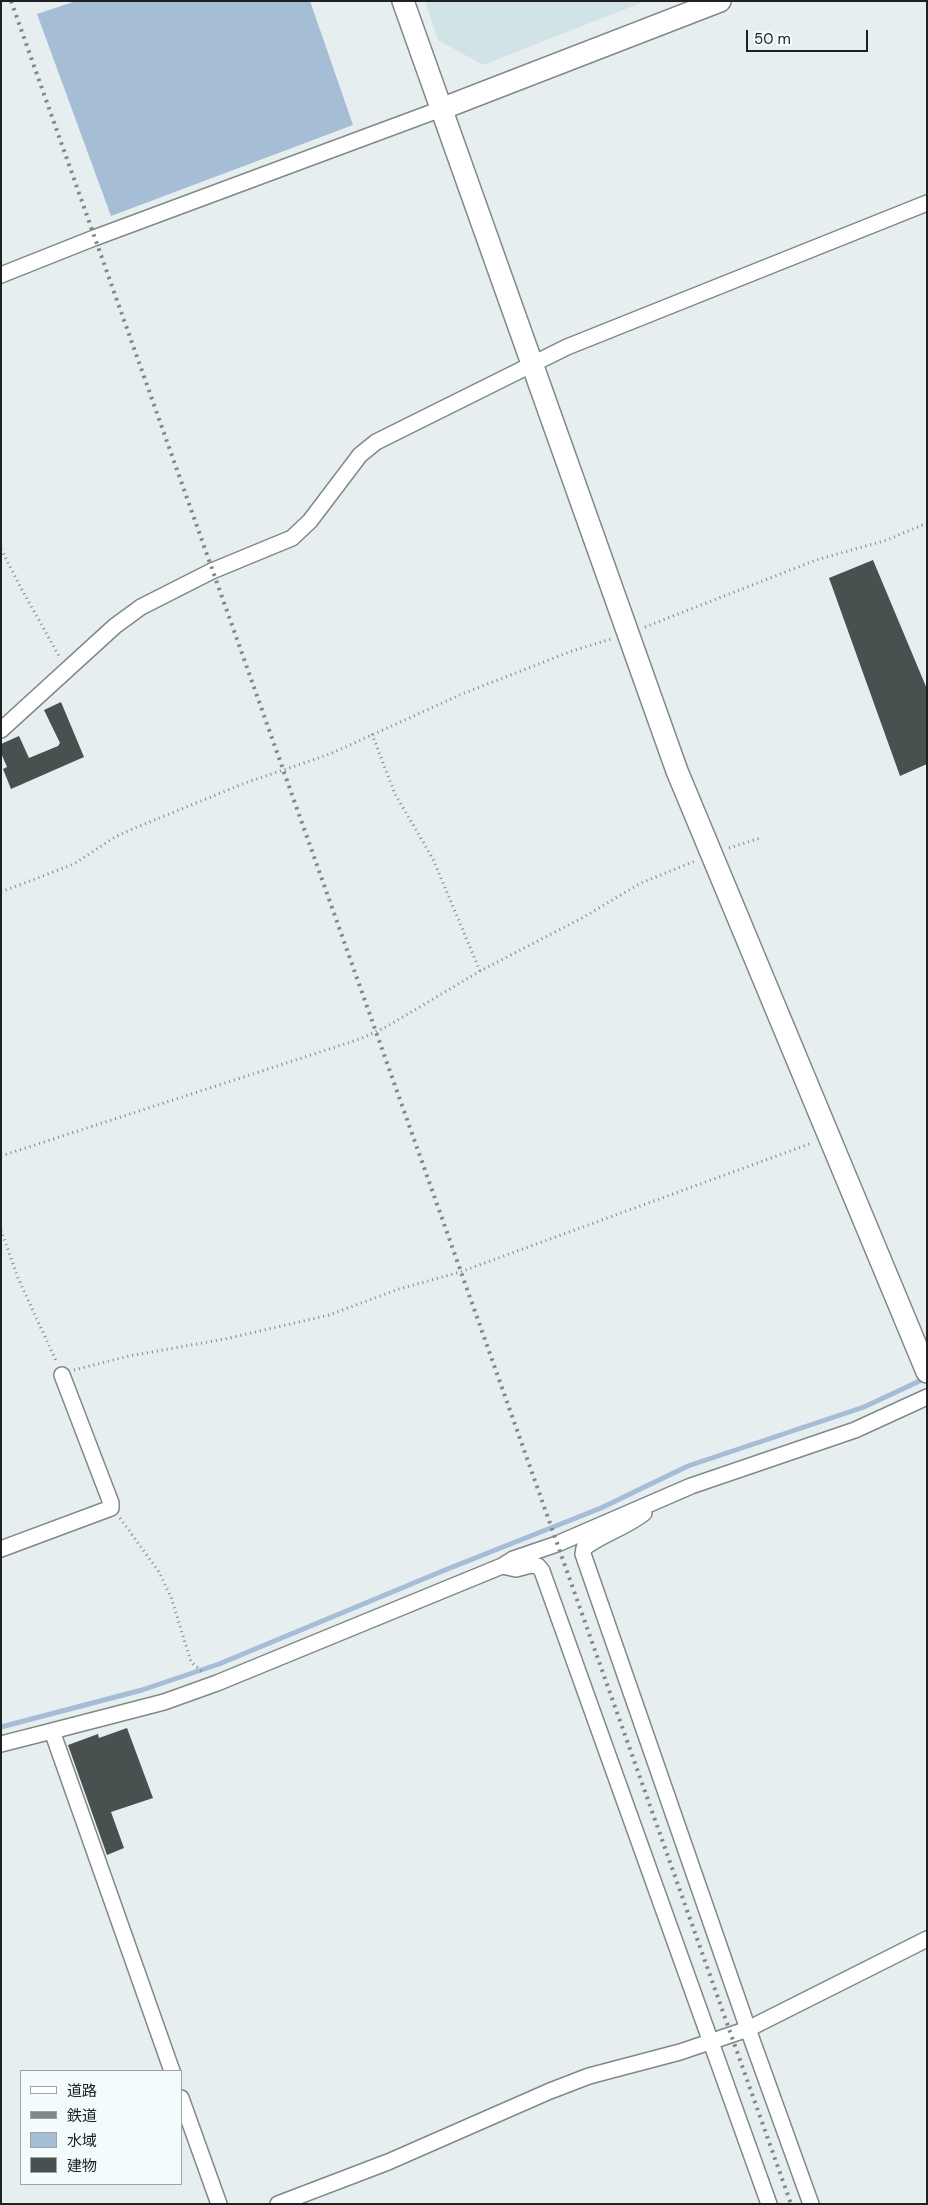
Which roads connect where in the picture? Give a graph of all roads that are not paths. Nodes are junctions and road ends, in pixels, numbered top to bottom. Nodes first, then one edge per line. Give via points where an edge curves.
1 (403, 1) edge
2 (720, 1) edge
3 (441, 109) junction
4 (927, 204) edge
5 (1, 275) edge
6 (532, 364) junction
7 (1, 730) edge
8 (926, 1369) edge
9 (62, 1375) road end
10 (927, 1397) edge
11 (661, 1499) junction
12 (1, 1549) edge
13 (502, 1566) junction
14 (52, 1731) junction
15 (1, 1744) edge
16 (927, 1939) edge
17 (748, 2029) junction
18 (712, 2041) junction
19 (172, 2070) edge
20 (182, 2101) edge
21 (219, 2204) edge
22 (278, 2204) edge
23 (769, 2204) edge
24 (811, 2204) edge

1 - 3 street
2 - 3 street
3 - 5 street
3 - 6 street
4 - 6 street via 567,347
6 - 7 street via 376,442 360,455 310,521 292,538 212,571 141,607 115,626
6 - 8 street via 677,771
9 - 12 street via 111,1508
10 - 11 street via 855,1430
11 - 13 street
11 - 17 street via 631,1523 590,1543 583,1554
13 - 14 street via 217,1683 164,1702
13 - 18 street via 516,1569 531,1565 542,1571
14 - 15 street
14 - 19 street
16 - 17 street
17 - 18 street
17 - 24 street
18 - 22 street via 589,2076 388,2162
18 - 23 street
20 - 21 street

